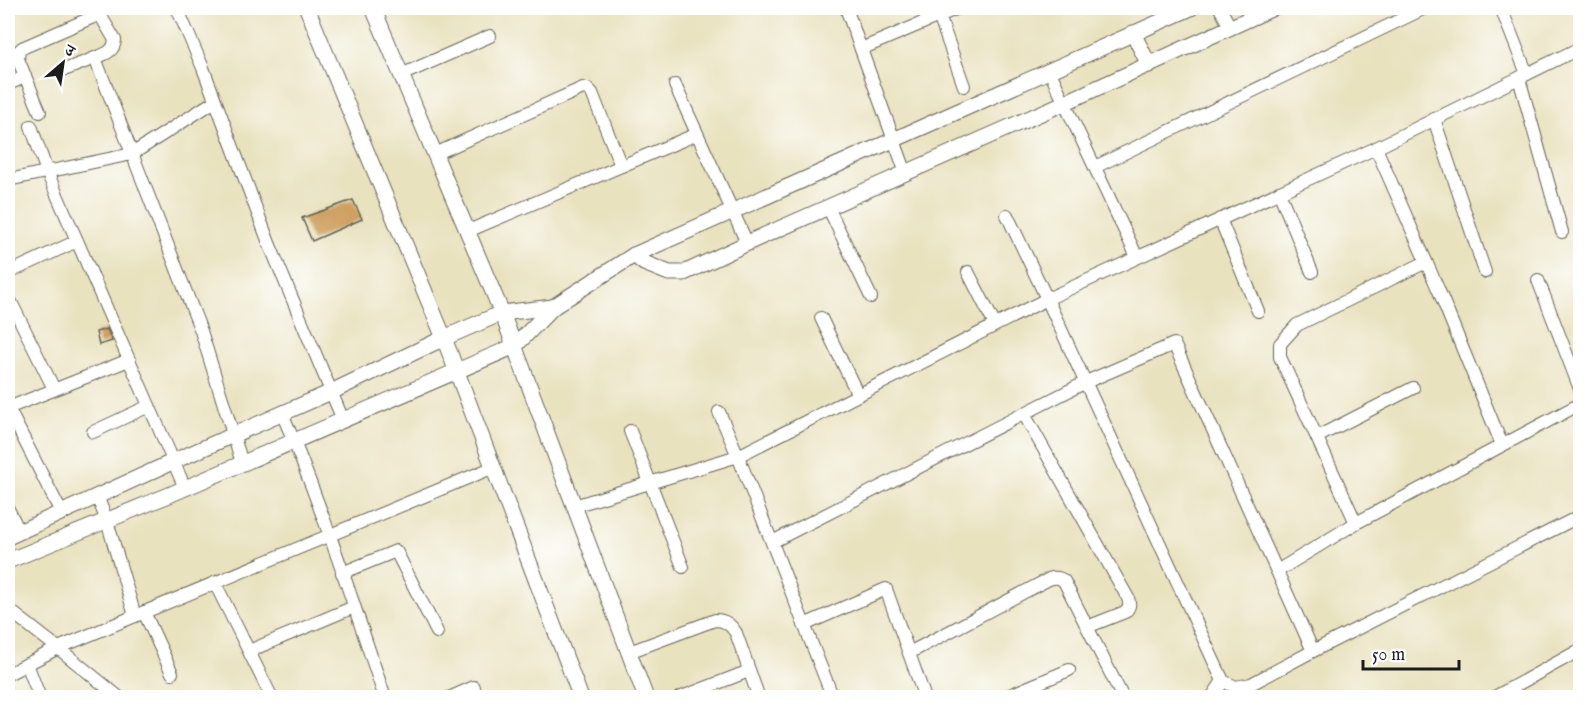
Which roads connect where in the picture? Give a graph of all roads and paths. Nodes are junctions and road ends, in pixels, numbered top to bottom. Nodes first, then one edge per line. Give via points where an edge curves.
1 (177, 8) edge
2 (307, 8) edge
3 (373, 8) edge
4 (846, 8) edge
5 (958, 8) edge
6 (1191, 8) edge
7 (1220, 8) edge
8 (1273, 8) edge
9 (1425, 8) edge
10 (1501, 8) edge
11 (98, 11) edge
12 (939, 16) junction
13 (1230, 27) junction
14 (1133, 33) junction
15 (490, 36) dead end
16 (1581, 48) edge
17 (861, 49) junction
18 (95, 58) junction
19 (1149, 64) junction
20 (67, 69) dead end
21 (1049, 70) junction
22 (401, 75) junction
23 (1523, 76) junction
24 (25, 77) junction
25 (8, 84) edge
26 (675, 85) dead end
27 (964, 86) dead end
28 (215, 101) junction
29 (1064, 103) junction
30 (40, 112) dead end
31 (1434, 119) junction
32 (31, 126) dead end
33 (697, 134) junction
34 (894, 139) junction
35 (1376, 148) junction
36 (132, 154) junction
37 (435, 154) junction
38 (621, 166) junction
39 (1095, 167) junction
40 (47, 172) junction
41 (906, 173) junction
42 (8, 180) edge
43 (1279, 192) junction
44 (828, 207) junction
45 (731, 211) junction
46 (1007, 215) dead end
47 (1220, 219) junction
48 (468, 231) junction
49 (1562, 232) dead end
50 (77, 242) junction
51 (747, 243) junction
52 (634, 255) junction
53 (1137, 257) junction
54 (1426, 262) junction
55 (968, 272) dead end
56 (1312, 272) dead end
57 (1485, 272) dead end
58 (8, 273) edge
59 (1538, 280) dead end
60 (8, 296) edge
61 (872, 297) dead end
62 (1047, 298) junction
63 (553, 307) junction
64 (1258, 310) dead end
65 (502, 313) junction
66 (821, 318) dead end
67 (995, 325) junction
68 (444, 338) junction
69 (515, 346) junction
70 (129, 360) junction
71 (457, 371) junction
72 (1086, 382) junction
73 (1413, 388) dead end
74 (54, 389) junction
75 (1581, 389) edge
76 (331, 392) junction
77 (858, 395) junction
78 (1581, 404) edge
79 (149, 406) junction
80 (8, 408) edge
81 (719, 412) dead end
82 (282, 413) junction
83 (1024, 414) junction
84 (343, 420) junction
85 (630, 431) dead end
86 (93, 432) dead end
87 (232, 435) junction
88 (1317, 437) junction
89 (294, 441) junction
90 (1502, 445) junction
91 (738, 456) junction
92 (173, 461) junction
93 (242, 463) junction
94 (494, 467) junction
95 (650, 483) junction
96 (184, 488) junction
97 (97, 496) junction
98 (574, 506) junction
99 (8, 509) edge
100 (61, 512) junction
101 (1581, 516) edge
102 (107, 520) junction
103 (1356, 523) junction
104 (13, 534) edge
105 (329, 536) junction
106 (772, 542) junction
107 (8, 561) edge
108 (683, 567) dead end
109 (1277, 571) junction
110 (342, 573) junction
111 (215, 583) junction
112 (354, 607) junction
113 (8, 609) edge
114 (140, 614) junction
115 (804, 625) junction
116 (1087, 627) junction
117 (437, 632) dead end
118 (58, 648) junction
119 (1581, 650) edge
120 (249, 651) junction
121 (1313, 651) junction
122 (629, 652) junction
123 (909, 653) junction
124 (27, 664) junction
125 (1069, 670) dead end
126 (749, 671) junction
127 (172, 673) dead end
128 (8, 674) edge
129 (1223, 681) junction
130 (474, 687) dead end
131 (710, 692) edge
132 (1022, 694) edge
133 (1507, 694) edge
134 (40, 698) edge
135 (120, 698) edge
136 (272, 698) edge
137 (385, 698) edge
138 (450, 698) edge
139 (581, 698) edge
140 (646, 698) edge
141 (679, 698) edge
142 (759, 698) edge
143 (833, 698) edge
144 (925, 698) edge
145 (1003, 698) edge
146 (1123, 698) edge
147 (1209, 698) edge
148 (1493, 698) edge

1 - 28 street
2 - 68 street
3 - 22 street
4 - 17 street
5 - 12 street
6 - 14 street
7 - 13 street
8 - 13 street
9 - 39 street
10 - 23 street
11 - 18 street via 115,40 111,50
11 - 24 street via 22,48 17,55
12 - 17 street
12 - 27 street
13 - 19 street
14 - 19 street
14 - 21 street
15 - 22 street
16 - 23 street
17 - 34 street
18 - 20 street
18 - 36 street
19 - 29 street
21 - 29 street
21 - 34 street
22 - 37 street
23 - 31 street
23 - 49 street
24 - 25 street
24 - 30 street
26 - 33 street
28 - 36 street
28 - 76 street
29 - 39 street
29 - 41 street
31 - 35 street
31 - 57 street
32 - 40 street
33 - 38 street
33 - 45 street
34 - 41 street
34 - 45 street
35 - 43 street
35 - 54 street
36 - 40 street
36 - 87 street via 204,339
37 - 38 street via 583,88 592,93
37 - 48 street
38 - 48 street
39 - 53 street
40 - 42 street
40 - 50 street
41 - 44 street
43 - 47 street
43 - 56 street
44 - 51 street
44 - 61 street
45 - 51 street
45 - 52 street
46 - 62 street
47 - 53 street
47 - 64 street
48 - 65 street
50 - 58 street
50 - 70 street
51 - 52 street via 684,273 669,273
52 - 63 street
53 - 62 street
54 - 88 street via 1297,325 1280,344 1280,357
54 - 90 street
55 - 67 street
59 - 75 street
60 - 74 street
62 - 67 street
62 - 72 street
63 - 65 street
63 - 69 street
65 - 68 street
65 - 69 street
66 - 77 street
67 - 77 street
68 - 71 street
68 - 76 street
69 - 71 street
69 - 98 street
70 - 74 street
70 - 79 street
71 - 84 street
71 - 94 street
72 - 83 street
72 - 109 street via 1174,344
72 - 129 street
73 - 88 street
74 - 80 street
76 - 82 street
76 - 84 street
77 - 91 street
78 - 90 street
79 - 86 street
79 - 92 street
80 - 100 street
81 - 91 street
82 - 87 street
82 - 89 street
83 - 106 street
83 - 116 street via 1130,604 1125,612
84 - 89 street
85 - 95 street
87 - 92 street
87 - 93 street
88 - 103 street
89 - 93 street
89 - 105 street
90 - 103 street
91 - 95 street
91 - 106 street
92 - 96 street
92 - 97 street
93 - 96 street
94 - 105 street
94 - 139 street
95 - 98 street
95 - 108 street
96 - 102 street
97 - 100 street
97 - 102 street
98 - 122 street
99 - 104 street
100 - 104 street
101 - 121 street
102 - 107 street
102 - 114 street
103 - 109 street
105 - 110 street
105 - 111 street
106 - 115 street
109 - 121 street
110 - 112 street
110 - 117 street via 396,551
111 - 114 street
111 - 120 street
112 - 120 street
112 - 137 street
113 - 118 street
114 - 118 street
114 - 127 street
115 - 123 street via 886,589
115 - 143 street
116 - 123 street via 1064,581 1055,578
116 - 146 street
118 - 124 street
118 - 135 street
119 - 133 street
120 - 136 street
121 - 129 street via 1251,684 1236,687
122 - 126 street via 723,620 736,633
122 - 140 street
123 - 144 street
124 - 128 street
124 - 134 street
125 - 132 street
126 - 131 street
126 - 142 street
129 - 147 street
130 - 138 street
131 - 141 street
132 - 145 street
133 - 148 street

